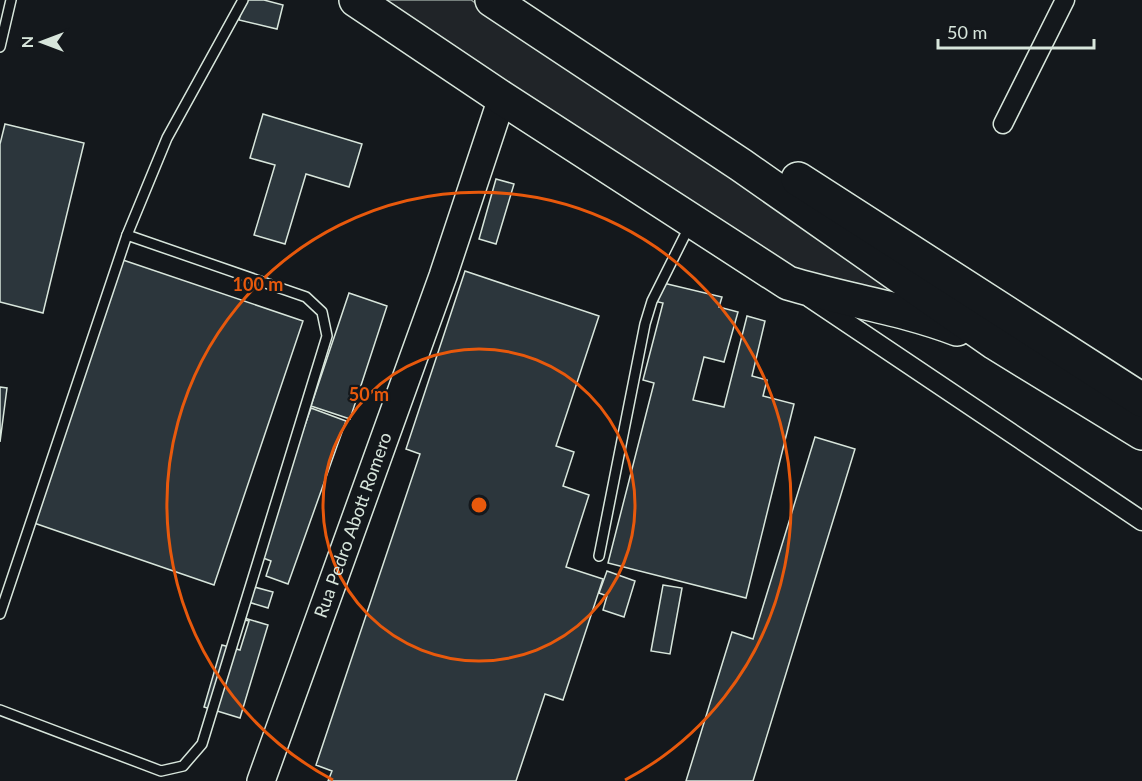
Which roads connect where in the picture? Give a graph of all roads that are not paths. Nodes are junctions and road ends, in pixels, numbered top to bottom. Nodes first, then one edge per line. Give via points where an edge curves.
1 (11, 0) edge
2 (243, 0) edge
3 (356, 0) edge
4 (492, 0) edge
5 (527, 0) edge
6 (1065, 0) edge
7 (0, 47) edge
8 (502, 98) junction
9 (1002, 124) dead end
10 (692, 221) junction
11 (127, 236) junction
12 (788, 283) junction
13 (994, 343) junction
14 (1142, 400) edge
15 (1142, 433) edge
16 (1142, 521) edge
17 (599, 556) dead end
18 (0, 614) edge
19 (0, 710) edge
20 (261, 781) edge

1 - 7 lane
2 - 11 lane via 167,138
3 - 8 highway
4 - 13 highway via 741,165
5 - 14 highway
6 - 9 street
8 - 10 highway
8 - 20 street, Rua Pedro Abott Romero via 443,276
10 - 12 highway
10 - 17 lane via 652,301 645,324
11 - 18 lane
11 - 19 lane via 306,297 322,312 327,336 202,744 183,766 160,771
12 - 13 highway via 938,322
12 - 16 street
13 - 15 highway

